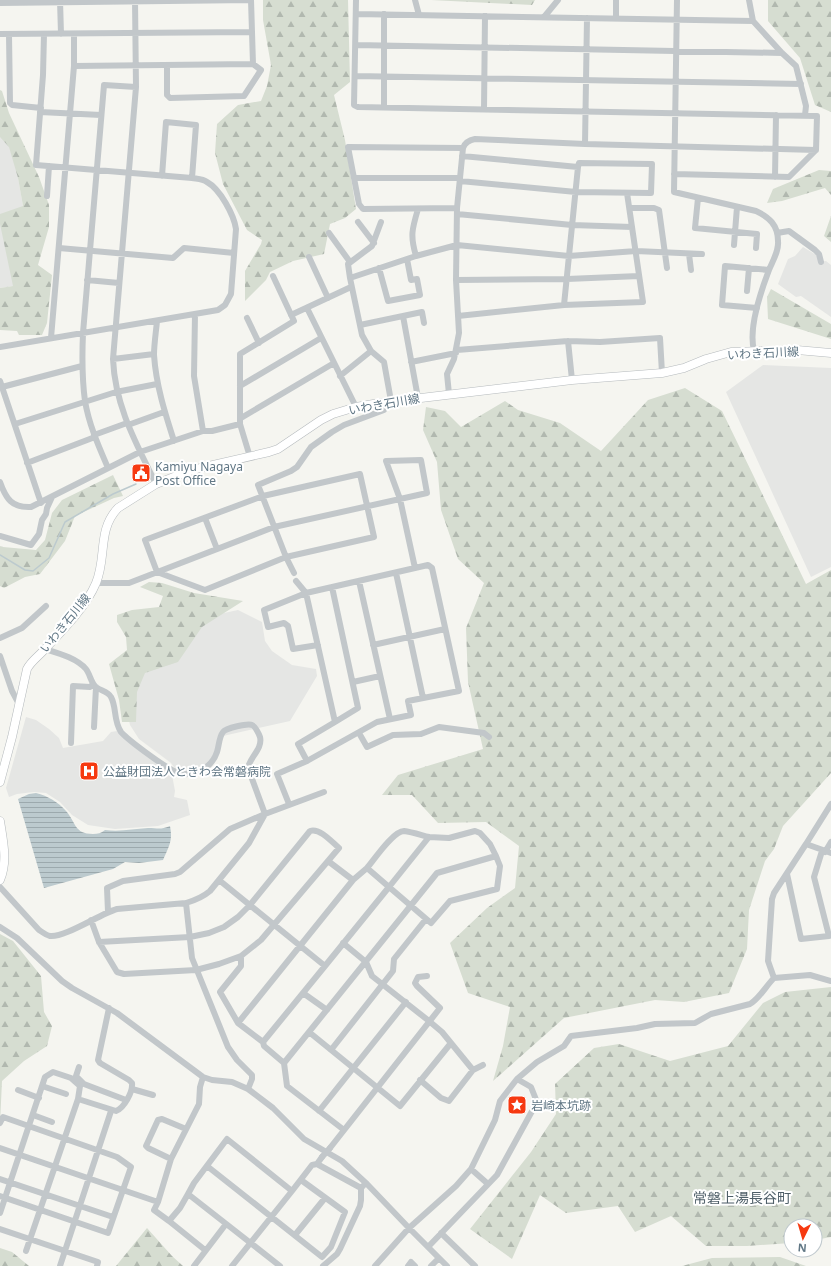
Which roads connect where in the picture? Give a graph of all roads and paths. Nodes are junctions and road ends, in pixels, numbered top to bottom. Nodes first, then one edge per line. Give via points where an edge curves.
1 (356, 0) edge
2 (415, 0) edge
3 (558, 0) edge
4 (616, 0) edge
5 (677, 0) edge
6 (749, 0) edge
7 (60, 1) edge
8 (135, 1) edge
9 (0, 3) edge
10 (356, 14) junction
11 (384, 14) junction
12 (419, 15) junction
13 (485, 16) junction
14 (544, 17) junction
15 (587, 18) junction
16 (616, 18) junction
17 (677, 19) junction
18 (753, 21) junction
19 (252, 32) junction
20 (135, 33) junction
21 (0, 34) edge
22 (44, 34) junction
23 (61, 34) junction
24 (74, 34) junction
25 (9, 35) junction
26 (356, 45) junction
27 (384, 46) junction
28 (485, 47) junction
29 (587, 49) junction
30 (676, 51) junction
31 (782, 53) junction
32 (253, 64) junction
33 (74, 66) junction
34 (136, 66) junction
35 (168, 66) junction
36 (355, 76) junction
37 (384, 76) junction
38 (484, 78) junction
39 (586, 80) junction
40 (676, 82) junction
41 (801, 84) junction
42 (136, 87) junction
43 (384, 107) junction
44 (484, 109) junction
45 (40, 110) junction
46 (585, 111) junction
47 (675, 113) junction
48 (71, 114) junction
49 (101, 115) junction
50 (776, 115) junction
51 (805, 115) junction
52 (585, 144) junction
53 (675, 146) junction
54 (462, 148) junction
55 (775, 149) junction
56 (816, 150) junction
57 (462, 156) junction
58 (49, 166) junction
59 (578, 167) junction
60 (66, 168) junction
61 (97, 170) junction
62 (129, 173) junction
63 (674, 174) junction
64 (162, 176) junction
65 (775, 177) junction
66 (192, 178) junction
67 (354, 178) junction
68 (460, 180) junction
69 (576, 192) junction
70 (628, 193) junction
71 (47, 196) dead end
72 (698, 198) junction
73 (737, 207) junction
74 (630, 208) junction
75 (418, 209) junction
76 (457, 211) junction
77 (358, 222) dead end
78 (381, 222) dead end
79 (572, 225) junction
80 (632, 227) junction
81 (735, 232) junction
82 (329, 233) dead end
83 (778, 233) junction
84 (374, 243) junction
85 (457, 245) junction
86 (734, 245) dead end
87 (59, 248) junction
88 (756, 248) dead end
89 (90, 250) junction
90 (636, 251) junction
91 (121, 253) junction
92 (234, 253) junction
93 (665, 253) junction
94 (689, 254) junction
95 (702, 254) dead end
96 (416, 256) junction
97 (569, 256) junction
98 (309, 257) dead end
99 (407, 259) junction
100 (350, 262) junction
101 (821, 262) dead end
102 (380, 268) junction
103 (667, 268) dead end
104 (749, 268) junction
105 (691, 270) dead end
106 (769, 270) junction
107 (273, 276) dead end
108 (639, 276) junction
109 (350, 278) junction
110 (567, 279) junction
111 (87, 280) junction
112 (456, 280) junction
113 (119, 283) junction
114 (351, 287) junction
115 (747, 291) dead end
116 (328, 298) junction
117 (564, 305) junction
118 (307, 308) junction
119 (757, 308) junction
120 (195, 314) junction
121 (291, 315) junction
122 (403, 316) junction
123 (458, 316) junction
124 (247, 318) dead end
125 (157, 321) junction
126 (424, 323) dead end
127 (360, 325) junction
128 (116, 328) junction
129 (82, 333) junction
130 (52, 338) junction
131 (321, 338) junction
132 (568, 341) junction
133 (259, 343) junction
134 (0, 347) edge
135 (754, 350) junction
136 (371, 351) junction
137 (456, 352) junction
138 (831, 353) edge
139 (154, 354) junction
140 (113, 359) junction
141 (411, 362) junction
142 (334, 363) junction
143 (82, 366) junction
144 (662, 372) junction
145 (340, 376) junction
146 (572, 380) junction
147 (1, 384) edge
148 (157, 384) junction
149 (240, 386) junction
150 (116, 392) junction
151 (449, 394) junction
152 (418, 398) junction
153 (85, 401) junction
154 (391, 401) junction
155 (356, 407) junction
156 (164, 412) junction
157 (240, 421) junction
158 (15, 424) junction
159 (127, 424) junction
160 (203, 431) junction
161 (94, 436) junction
162 (174, 441) junction
163 (140, 452) junction
164 (250, 457) junction
165 (28, 463) junction
166 (108, 468) junction
167 (0, 482) edge
168 (156, 484) junction
169 (1, 490) edge
170 (262, 496) junction
171 (52, 497) junction
172 (400, 499) junction
173 (41, 503) junction
174 (367, 506) junction
175 (205, 518) junction
176 (274, 527) junction
177 (0, 536) edge
178 (216, 549) junction
179 (286, 557) junction
180 (415, 568) junction
181 (156, 572) junction
182 (294, 573) dead end
183 (396, 573) junction
184 (296, 581) dead end
185 (359, 581) junction
186 (96, 583) junction
187 (332, 587) junction
188 (306, 593) junction
189 (46, 606) dead end
190 (445, 629) junction
191 (410, 636) junction
192 (0, 638) edge
193 (373, 644) junction
194 (318, 645) junction
195 (45, 649) junction
196 (0, 656) edge
197 (380, 676) junction
198 (353, 682) junction
199 (94, 685) junction
200 (423, 698) junction
201 (20, 706) junction
202 (390, 719) junction
203 (335, 722) junction
204 (94, 727) dead end
205 (359, 732) junction
206 (489, 737) dead end
207 (71, 743) dead end
208 (3, 757) edge
209 (307, 761) junction
210 (0, 782) edge
211 (324, 792) dead end
212 (289, 804) junction
213 (831, 804) edge
214 (265, 814) junction
215 (0, 821) edge
216 (429, 837) junction
217 (831, 842) edge
218 (806, 844) junction
219 (826, 852) edge
220 (496, 856) junction
221 (328, 860) junction
222 (367, 868) junction
223 (787, 874) junction
224 (0, 880) edge
225 (218, 880) junction
226 (353, 880) junction
227 (0, 887) edge
228 (389, 887) junction
229 (186, 903) junction
230 (250, 905) junction
231 (411, 906) junction
232 (108, 912) junction
233 (426, 919) junction
234 (91, 920) junction
235 (274, 925) junction
236 (0, 927) edge
237 (190, 937) junction
238 (99, 942) junction
239 (343, 943) junction
240 (300, 946) junction
241 (241, 956) junction
242 (366, 962) junction
243 (324, 966) junction
244 (196, 970) junction
245 (427, 976) dead end
246 (774, 978) junction
247 (831, 981) edge
248 (383, 984) junction
249 (303, 993) junction
250 (406, 1002) junction
251 (109, 1008) junction
252 (326, 1010) junction
253 (430, 1021) junction
254 (238, 1023) junction
255 (309, 1032) junction
256 (263, 1042) junction
257 (451, 1043) junction
258 (331, 1050) junction
259 (284, 1063) junction
260 (483, 1065) dead end
261 (79, 1067) dead end
262 (354, 1068) junction
263 (473, 1070) junction
264 (203, 1077) junction
265 (517, 1079) junction
266 (420, 1080) junction
267 (42, 1086) junction
268 (377, 1087) junction
269 (132, 1089) junction
270 (248, 1089) junction
271 (18, 1090) dead end
272 (66, 1094) dead end
273 (153, 1095) dead end
274 (39, 1098) junction
275 (78, 1099) junction
276 (126, 1100) junction
277 (112, 1111) junction
278 (319, 1111) junction
279 (33, 1115) junction
280 (52, 1122) dead end
281 (0, 1123) edge
282 (29, 1126) junction
283 (186, 1129) junction
284 (344, 1130) junction
285 (64, 1138) junction
286 (0, 1148) edge
287 (98, 1150) junction
288 (20, 1155) junction
289 (171, 1159) junction
290 (317, 1164) junction
291 (207, 1166) junction
292 (55, 1167) junction
293 (471, 1169) junction
294 (0, 1179) edge
295 (89, 1179) junction
296 (301, 1180) junction
297 (10, 1183) junction
298 (367, 1184) junction
299 (488, 1184) junction
300 (361, 1188) junction
301 (123, 1190) junction
302 (292, 1191) junction
303 (45, 1194) junction
304 (188, 1194) junction
305 (3, 1197) edge
306 (325, 1198) junction
307 (158, 1202) junction
308 (80, 1206) junction
309 (40, 1210) junction
310 (0, 1213) edge
311 (272, 1217) junction
312 (113, 1218) junction
313 (169, 1221) junction
314 (74, 1222) junction
315 (226, 1224) junction
316 (409, 1228) junction
317 (0, 1229) edge
318 (441, 1233) junction
319 (295, 1235) junction
320 (30, 1239) junction
321 (250, 1243) junction
322 (428, 1247) junction
323 (26, 1250) dead end
324 (205, 1250) junction
325 (65, 1251) junction
326 (439, 1258) junction
327 (272, 1264) edge
328 (60, 1266) edge
329 (97, 1266) edge
330 (194, 1266) edge
331 (232, 1266) edge
332 (280, 1266) edge
333 (323, 1266) edge
334 (375, 1266) edge
335 (408, 1266) edge
336 (415, 1266) edge
337 (431, 1266) edge
338 (447, 1266) edge
339 (475, 1266) edge

1 - 10 street
2 - 12 street
3 - 14 street
4 - 16 street
5 - 17 street
6 - 18 street
7 - 8 street
7 - 9 street
7 - 23 street
8 - 19 street via 251,0
8 - 20 street
10 - 11 street
10 - 26 street
11 - 12 street
11 - 27 street
12 - 13 street
13 - 14 street
13 - 28 street
14 - 15 street
15 - 16 street
15 - 29 street
16 - 17 street
17 - 18 street
17 - 30 street
18 - 31 street
19 - 20 street
19 - 32 street
20 - 24 street
20 - 34 street
21 - 25 street
22 - 23 street
22 - 25 street
22 - 45 street
23 - 24 street
24 - 33 street
25 - 45 street via 10,103
26 - 27 street
26 - 36 street
27 - 28 street
27 - 37 street
28 - 29 street
28 - 38 street
29 - 30 street
29 - 39 street
30 - 31 street
30 - 40 street
31 - 41 street via 796,66
32 - 35 street
32 - 35 street via 260,70 244,96 170,98 167,94
33 - 34 street
33 - 48 street
34 - 35 street
34 - 42 street
36 - 37 street
36 - 43 street via 354,105
37 - 38 street
37 - 43 street
38 - 39 street
38 - 44 street
39 - 40 street
39 - 46 street
40 - 41 street
40 - 47 street
41 - 51 street via 806,106
42 - 49 street via 104,84
42 - 62 street
43 - 44 street
44 - 46 street
45 - 48 street
45 - 58 street via 36,165
46 - 47 street
46 - 52 street
47 - 50 street
47 - 53 street
48 - 49 street
48 - 60 street
49 - 61 street
50 - 51 street
50 - 55 street
51 - 56 street via 817,116
52 - 53 street
52 - 54 street via 475,138 469,140
53 - 55 street
53 - 63 street
54 - 57 street
54 - 67 street via 348,147
55 - 56 street
55 - 65 street
56 - 65 street via 789,177
57 - 59 street
57 - 68 street
58 - 60 street
58 - 71 street
59 - 69 street
59 - 70 street via 579,163 652,164 651,193
60 - 61 street
60 - 87 street
61 - 62 street
61 - 89 street
62 - 64 street
62 - 91 street
63 - 65 street
63 - 72 street via 674,192
64 - 66 street
64 - 66 street via 166,122 196,124
66 - 92 street via 201,179 214,187 232,213 236,229
67 - 68 street
67 - 75 street via 360,207
68 - 69 street
68 - 76 street
69 - 70 street
69 - 79 street
70 - 74 street
72 - 73 street
72 - 81 street via 695,228
73 - 81 street
73 - 83 street via 764,215
74 - 80 street
74 - 93 street via 659,210
75 - 76 street
75 - 96 street via 412,231
76 - 79 street
76 - 85 street
77 - 84 street
78 - 84 street
79 - 80 street
79 - 97 street
80 - 90 street
81 - 86 street
81 - 88 street via 757,234
82 - 100 street
83 - 101 street via 788,232 815,250
83 - 106 street via 778,245
84 - 100 street
85 - 96 street
85 - 97 street
85 - 112 street
87 - 89 street
87 - 130 street
89 - 91 street
89 - 111 street
90 - 93 street
90 - 97 street
90 - 108 street
91 - 92 street via 172,258 184,248
91 - 113 street
92 - 120 street via 231,294 225,305 218,310
93 - 94 street
93 - 103 street
94 - 95 street
94 - 105 street
96 - 99 street
97 - 110 street
98 - 116 street
99 - 102 street
99 - 102 street via 412,280 417,279 420,295 388,301
100 - 109 street
102 - 109 street
104 - 106 street
104 - 115 street
104 - 119 street via 725,266 722,305
106 - 119 street
107 - 121 street
108 - 110 street
108 - 117 street via 643,302
109 - 114 street
110 - 112 street
110 - 117 street
111 - 113 street
111 - 129 street
112 - 123 street
113 - 128 street
114 - 116 street
114 - 127 street
116 - 118 street
117 - 123 street
118 - 121 street
118 - 131 street
119 - 135 street via 752,343
120 - 125 street
120 - 160 street via 193,363
121 - 133 street via 294,321
122 - 126 street via 422,312
122 - 127 street
122 - 141 street
123 - 137 street
124 - 133 street
125 - 128 street
125 - 139 street
127 - 136 street via 362,335
128 - 129 street
128 - 140 street
129 - 130 street
129 - 143 street
130 - 134 street
131 - 142 street
131 - 149 street
132 - 137 street
132 - 144 street via 600,342 660,338
132 - 146 street
133 - 149 street via 240,354
135 - 138 main road, いわき石川線
135 - 144 main road, いわき石川線 via 731,352 684,368
136 - 145 street
136 - 154 street via 384,362
137 - 141 street
137 - 151 street via 447,374
139 - 140 street
139 - 148 street
140 - 150 street
141 - 152 street
142 - 145 street
142 - 157 street
143 - 147 street
143 - 153 street
144 - 146 main road, いわき石川線
145 - 155 street
146 - 151 main road, いわき石川線
147 - 158 street
148 - 150 street
148 - 156 street
149 - 157 street
150 - 153 street
150 - 159 street
151 - 152 main road, いわき石川線
152 - 154 main road, いわき石川線
153 - 158 street
153 - 161 street
154 - 155 main road, いわき石川線
154 - 170 street via 384,410 332,432 311,448 291,471 258,485
155 - 164 main road, いわき石川線 via 321,420 278,449
156 - 159 street
156 - 162 street
157 - 160 street via 212,431
157 - 164 street
158 - 165 street
159 - 161 street
159 - 163 street
160 - 162 street
161 - 165 street
161 - 166 street
162 - 163 street
163 - 166 street
163 - 168 street
164 - 168 main road, いわき石川線 via 200,468
165 - 173 street
166 - 171 street
167 - 169 street
168 - 186 main road, いわき石川線 via 118,508 108,522
169 - 173 street via 18,506 31,507
170 - 174 street via 360,474
170 - 175 street
170 - 176 street
171 - 173 street
171 - 177 street via 39,534 31,545
172 - 172 street via 386,461 421,460 427,493
172 - 174 street
172 - 180 street
174 - 176 street
174 - 179 street via 374,537
175 - 178 street
175 - 181 street via 145,540
176 - 178 street
176 - 179 street
178 - 181 street
179 - 181 street via 205,590
179 - 182 street
180 - 183 street
180 - 190 street via 428,565 432,568
181 - 186 street via 129,583
183 - 185 street
183 - 191 street
184 - 188 street
185 - 187 street
185 - 193 street
186 - 195 main road, いわき石川線 via 83,606
187 - 188 street
187 - 198 street
188 - 194 street
188 - 194 street via 264,610 268,627 284,624 288,626 293,649
189 - 192 street via 22,628
190 - 191 street
190 - 200 street via 459,691
191 - 193 street
191 - 200 street
193 - 197 street
194 - 203 street
195 - 199 street via 76,660 85,668
195 - 201 main road, いわき石川線 via 29,664
196 - 201 street
197 - 198 street
197 - 202 street
198 - 203 street via 358,708
199 - 204 street
199 - 207 street via 73,686
199 - 214 street via 112,698 115,720 122,733 179,773 192,774 208,765 217,753 221,736 226,729 248,724 254,726 260,741 248,768
200 - 202 street via 408,701 411,715
201 - 208 main road, いわき石川線
202 - 205 street via 377,722
203 - 209 street via 298,744
205 - 206 street via 367,747 393,735 421,734 439,727 484,733
205 - 209 street
208 - 210 main road, いわき石川線
209 - 212 street via 277,774
211 - 212 street
212 - 214 street
213 - 218 street
214 - 225 street via 249,843
214 - 232 street via 230,829 176,874 123,881 107,888
215 - 224 main road via 5,858
216 - 220 street via 449,838 475,831 490,844
216 - 222 street via 398,832
216 - 228 street
217 - 219 street
218 - 219 street
218 - 223 street
219 - 223 street via 814,876 828,936 801,940
220 - 231 street via 437,873
220 - 233 street via 500,866 497,890 450,901 431,923
221 - 226 street
221 - 230 street via 339,848 319,831 310,831
221 - 235 street
222 - 226 street
222 - 228 street
223 - 246 street via 772,898 768,961
225 - 229 street via 204,896
225 - 230 street
226 - 240 street
227 - 234 street via 44,934 50,936 64,933
228 - 231 street
228 - 239 street
229 - 232 street
229 - 237 street
230 - 235 street
230 - 237 street via 224,927
231 - 233 street
231 - 242 street
232 - 234 street
233 - 248 street via 394,958 393,972
234 - 238 street
235 - 240 street
235 - 241 street via 261,940
236 - 251 street via 17,938 62,981
237 - 238 street
237 - 244 street
238 - 244 street via 117,972 124,974
239 - 242 street
239 - 243 street
240 - 243 street
240 - 254 street
241 - 244 street
241 - 254 street via 241,966 220,992
242 - 248 street via 372,976
242 - 252 street
243 - 249 street
244 - 270 street via 228,1047 252,1075
245 - 253 street via 418,977 415,983 440,1008
246 - 247 street via 810,975
246 - 265 street via 753,1002 711,1014 694,1023 655,1024 571,1036 564,1046 537,1062
248 - 250 street
248 - 258 street
249 - 252 street
249 - 256 street
250 - 253 street
250 - 262 street
251 - 264 street
251 - 269 street via 98,1060 129,1080
252 - 255 street
253 - 257 street
253 - 268 street
254 - 256 street
255 - 258 street
255 - 259 street
256 - 259 street via 264,1046
257 - 263 street
257 - 266 street
258 - 262 street
259 - 278 street via 287,1086
260 - 263 street
261 - 276 street via 76,1076 84,1084
262 - 268 street
262 - 278 street
263 - 266 street via 449,1101 441,1098
264 - 270 street via 232,1082
264 - 283 street via 199,1104
265 - 293 street via 500,1101 495,1120
265 - 299 street via 531,1087 537,1102 497,1175
266 - 268 street via 400,1106
267 - 272 street
267 - 274 street
267 - 275 street via 45,1077 53,1072 71,1078 80,1086
268 - 284 street
269 - 273 street
269 - 276 street
270 - 298 street via 273,1108 304,1139 342,1161
271 - 274 street
274 - 279 street
275 - 277 street
275 - 285 street
276 - 277 street via 120,1110
277 - 287 street
278 - 284 street
279 - 280 street
279 - 282 street
281 - 282 street via 3,1117
282 - 285 street
282 - 288 street
283 - 289 street
283 - 289 street via 162,1119 158,1120 146,1146
284 - 290 street, bridge
285 - 287 street
285 - 292 street
286 - 288 street
287 - 295 street
287 - 301 street via 117,1157 131,1167
288 - 292 street
288 - 297 street
289 - 307 street
290 - 296 street via 312,1165
290 - 300 street
291 - 302 street via 227,1139
291 - 304 street
291 - 311 street
292 - 295 street
292 - 303 street
293 - 299 street
293 - 316 street
294 - 297 street
295 - 301 street
295 - 308 street
296 - 302 street
296 - 306 street
297 - 303 street
297 - 305 street
298 - 300 street
298 - 316 street
299 - 318 street
300 - 333 street via 360,1206 340,1249
301 - 307 street
301 - 312 street
302 - 311 street
303 - 308 street
303 - 309 street
304 - 313 street
304 - 315 street
305 - 309 street
305 - 310 street
306 - 319 street
306 - 319 street via 344,1212 331,1247 322,1257
307 - 313 street via 154,1210
308 - 312 street
308 - 314 street
309 - 314 street
309 - 320 street
311 - 319 street
311 - 321 street
312 - 314 street via 108,1233
313 - 324 street
314 - 325 street
315 - 321 street
315 - 324 street
316 - 322 street
316 - 334 street
317 - 320 street
318 - 322 street
318 - 339 street
320 - 323 street
320 - 325 street
321 - 327 street
321 - 331 street
322 - 326 street
324 - 330 street
325 - 328 street
325 - 329 street via 98,1262
326 - 337 street
326 - 338 street
327 - 332 street
335 - 336 street via 411,1262

